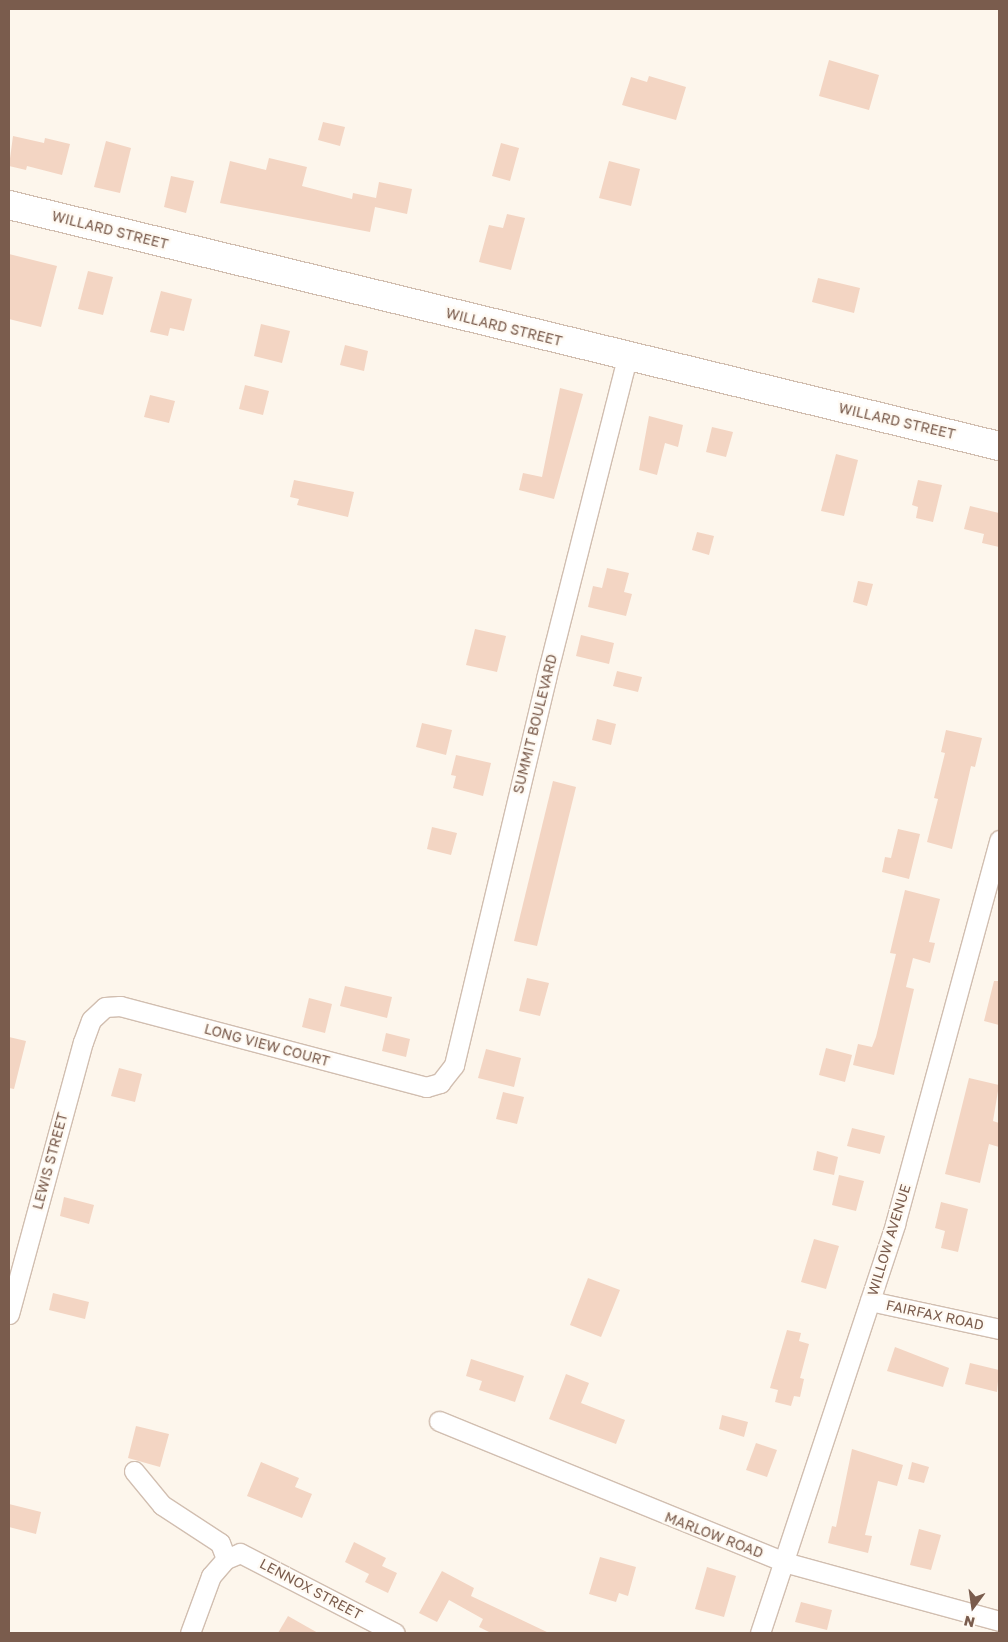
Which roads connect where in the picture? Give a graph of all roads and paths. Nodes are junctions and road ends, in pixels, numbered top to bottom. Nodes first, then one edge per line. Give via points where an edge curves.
1 (9, 205) edge
2 (627, 357) junction
3 (999, 446) edge
4 (999, 840) edge
5 (99, 1011) joint
6 (436, 1084) joint
7 (870, 1301) junction
8 (9, 1314) edge
9 (999, 1330) edge
10 (439, 1421) dead end
11 (134, 1471) dead end
12 (226, 1559) junction
13 (784, 1562) junction
14 (999, 1621) edge
15 (190, 1633) edge
16 (394, 1633) edge
17 (760, 1633) edge

1 - 2 street, WILLARD STREET
2 - 3 street, WILLARD STREET
2 - 6 street, SUMMIT BOULEVARD via 454,1065
4 - 7 street, WILLOW AVENUE via 895,1224
5 - 6 street, LONG VIEW COURT via 120,1006 426,1087
5 - 8 street, LEWIS STREET via 91,1020 83,1042
7 - 9 street, FAIRFAX ROAD
7 - 13 street, WILLOW AVENUE
10 - 13 street, MARLOW ROAD
11 - 12 street via 162,1505 220,1543
12 - 15 street via 211,1576
12 - 16 street, LENNOX STREET via 240,1554 263,1563
13 - 14 street, MARLOW ROAD
13 - 17 street, WILLOW AVENUE

